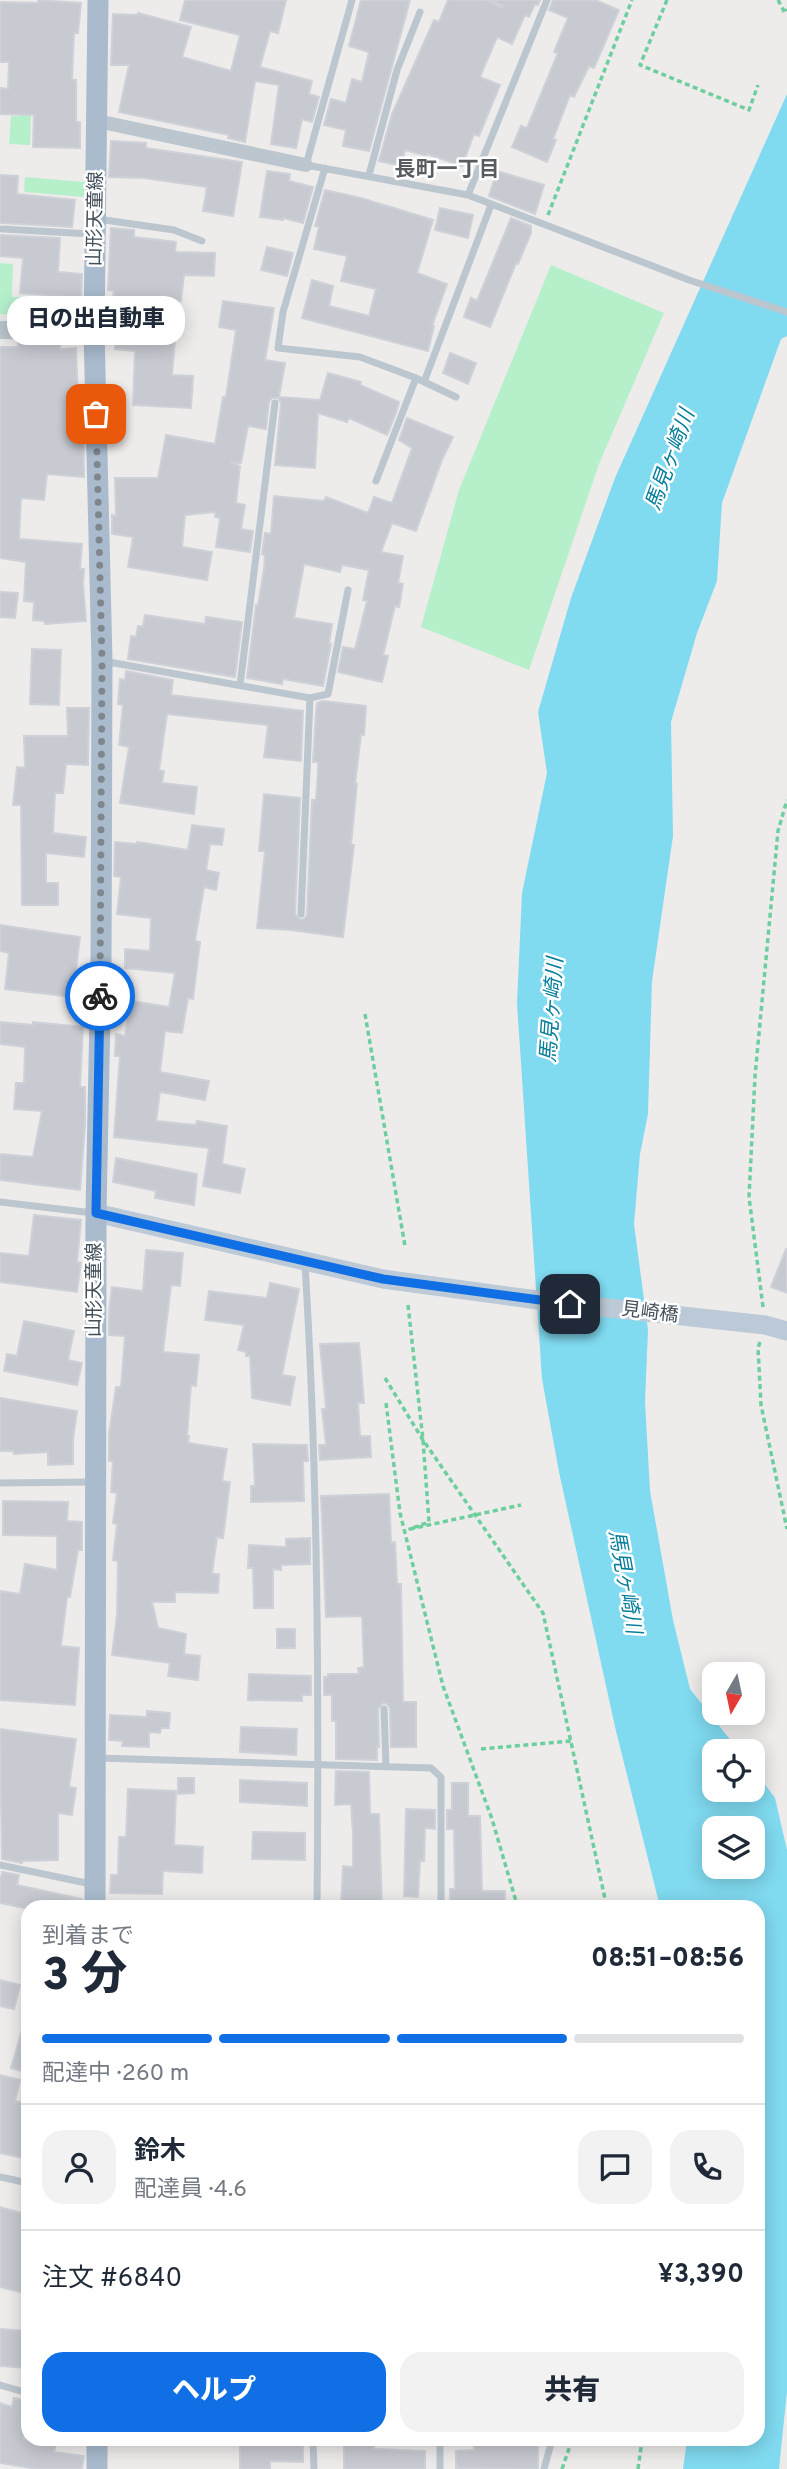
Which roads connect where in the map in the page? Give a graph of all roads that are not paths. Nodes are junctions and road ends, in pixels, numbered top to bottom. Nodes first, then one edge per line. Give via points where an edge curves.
1 (98, 0) edge
2 (352, 0) edge
3 (547, 0) edge
4 (420, 12) dead end
5 (97, 121) junction
6 (306, 164) junction
7 (325, 168) junction
8 (369, 175) junction
9 (468, 195) junction
10 (491, 205) junction
11 (95, 227) junction
12 (2, 229) dead end
13 (202, 242) dead end
14 (787, 312) edge
15 (0, 330) edge
16 (94, 331) junction
17 (420, 380) junction
18 (456, 397) dead end
19 (275, 403) dead end
20 (376, 481) dead end
21 (348, 590) dead end
22 (102, 660) junction
23 (240, 685) junction
24 (310, 698) junction
25 (301, 914) dead end
26 (0, 1202) edge
27 (96, 1213) junction
28 (305, 1262) junction
29 (787, 1331) edge
30 (96, 1482) junction
31 (0, 1483) edge
32 (384, 1709) dead end
33 (97, 1758) junction
34 (318, 1765) junction
35 (386, 1766) junction
36 (0, 1864) edge
37 (95, 1885) junction
38 (95, 1900) edge
39 (317, 1900) edge
40 (441, 1900) edge
41 (0, 2177) edge
42 (21, 2182) edge
43 (0, 2385) edge
44 (21, 2391) edge
45 (97, 2446) edge
46 (313, 2446) edge
47 (440, 2446) edge
48 (550, 2446) edge
49 (97, 2469) edge
50 (314, 2469) edge
51 (440, 2469) edge
52 (544, 2469) edge

1 - 5 main road, 山形天童線
2 - 6 lane
3 - 9 lane
4 - 8 lane via 397,70
5 - 6 street
5 - 11 main road, 山形天童線
6 - 7 lane
7 - 8 lane
7 - 17 lane via 282,312 278,348 360,357
8 - 9 lane
9 - 10 lane
10 - 14 lane
10 - 17 lane
11 - 12 lane
11 - 13 lane via 174,230
11 - 16 main road, 山形天童線
15 - 16 street
16 - 22 main road, 山形天童線
17 - 18 lane
17 - 20 lane
19 - 23 lane
21 - 24 lane via 328,694
22 - 23 lane
22 - 27 main road, 山形天童線
23 - 24 lane
24 - 25 lane
26 - 27 lane
27 - 28 main road, 見崎橋
27 - 30 main road, 山形天童線
28 - 29 main road, 見崎橋 via 383,1279
28 - 34 lane via 312,1391
30 - 31 lane
30 - 33 main road, 山形天童線
32 - 35 lane
33 - 34 lane
33 - 37 main road, 山形天童線
34 - 35 lane
34 - 39 lane
35 - 40 lane via 431,1768 441,1777
36 - 37 lane
37 - 38 main road, 山形天童線
41 - 42 lane
43 - 44 lane
45 - 49 main road
46 - 50 lane
47 - 51 lane
48 - 52 lane

